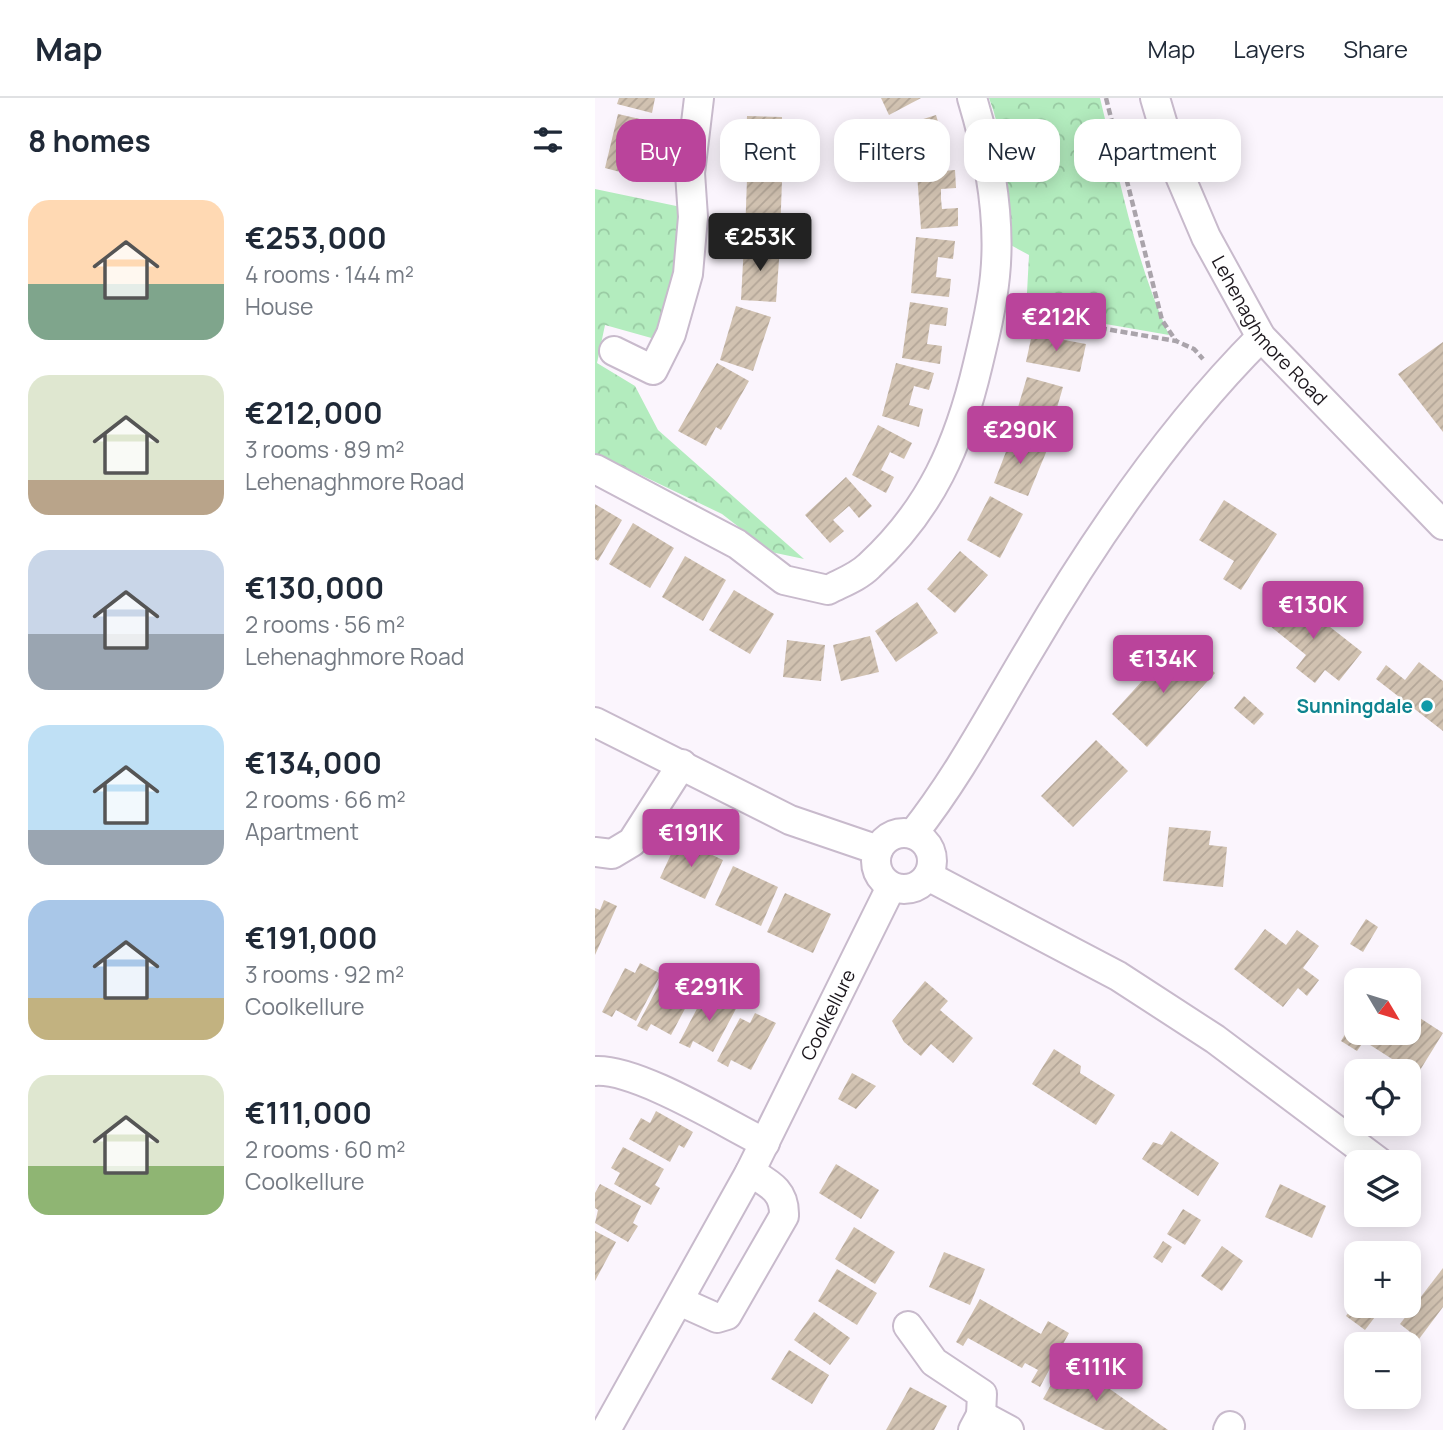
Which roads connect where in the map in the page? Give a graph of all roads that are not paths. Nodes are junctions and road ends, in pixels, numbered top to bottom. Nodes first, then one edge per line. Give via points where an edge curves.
1 (699, 98) edge
2 (972, 98) edge
3 (1155, 98) edge
4 (1261, 337) junction
5 (614, 351) dead end
6 (595, 469) edge
7 (1443, 525) edge
8 (595, 722) edge
9 (682, 764) junction
10 (913, 834) junction
11 (878, 849) junction
12 (595, 852) edge
13 (929, 876) junction
14 (891, 887) junction
15 (595, 1071) edge
16 (765, 1143) junction
17 (1362, 1150) edge
18 (750, 1172) junction
19 (679, 1301) junction
20 (908, 1326) dead end
21 (977, 1422) edge
22 (606, 1430) edge
23 (1009, 1430) edge

1 - 5 street via 690,173 693,217 688,274 671,334 653,370
2 - 6 street via 985,141 995,216 991,309 964,421 944,468 918,513 867,568 828,590 784,580 737,544
3 - 4 street, Lehenaghmore Road via 1174,162 1206,237
4 - 7 street, Lehenaghmore Road
4 - 10 street via 1219,379 1108,524 975,746
8 - 9 street
9 - 11 street via 790,820
9 - 12 street via 632,842 612,854
10 - 11 street via 889,837
10 - 13 street via 931,852
11 - 14 street via 879,874
13 - 14 street via 916,888
13 - 17 street via 1118,976 1215,1039
14 - 16 street, Coolkellure
15 - 16 street via 643,1082
16 - 18 street, Coolkellure
18 - 19 street, Coolkellure
18 - 19 street via 778,1190 785,1202 784,1216 727,1315 717,1318
19 - 22 street, Coolkellure
20 - 21 street via 934,1362 982,1394
21 - 23 street

